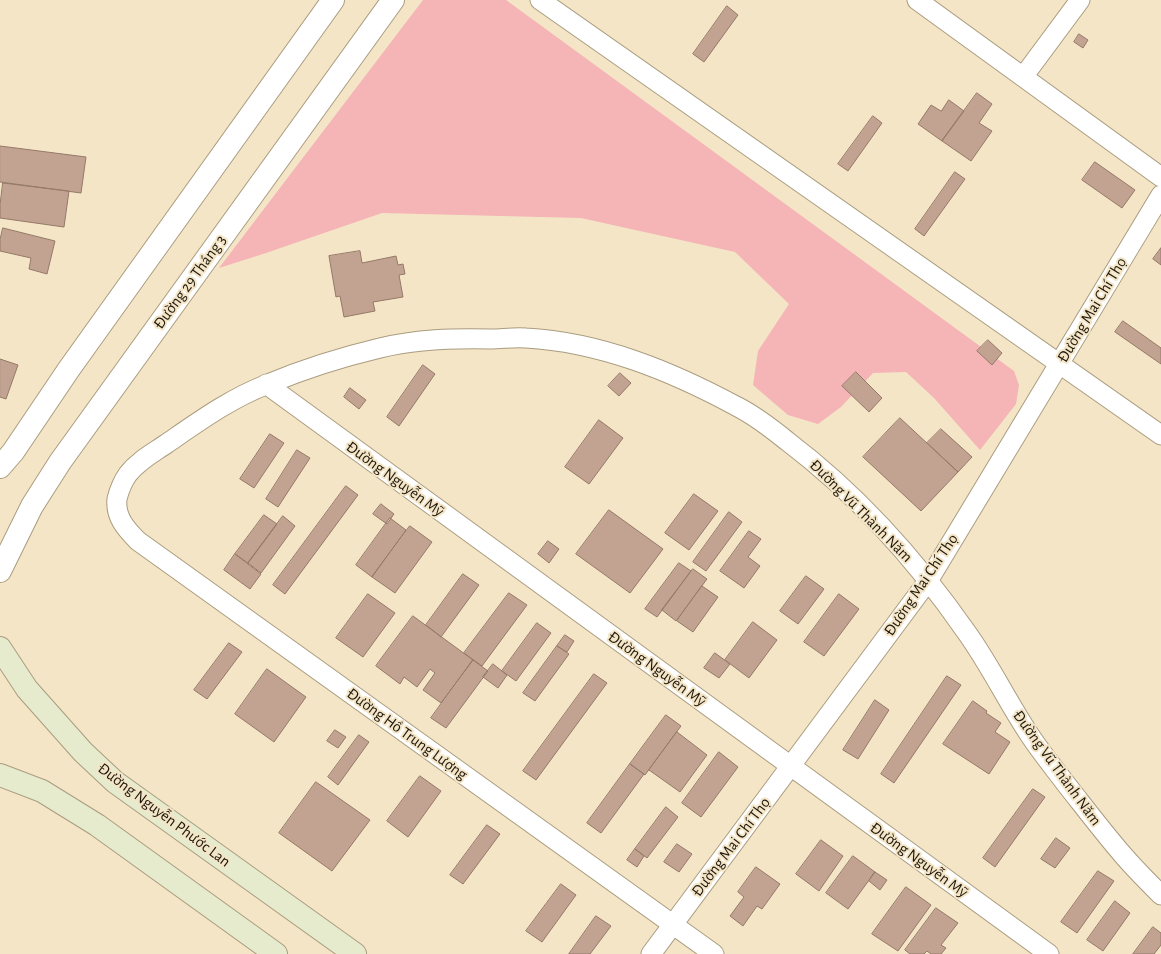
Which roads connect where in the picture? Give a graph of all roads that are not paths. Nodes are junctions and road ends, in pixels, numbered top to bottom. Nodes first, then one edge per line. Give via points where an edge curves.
1 (333, 0) edge
2 (393, 0) edge
3 (540, 0) edge
4 (917, 0) edge
5 (1080, 0) edge
6 (1023, 77) junction
7 (1161, 177) edge
8 (1161, 196) edge
9 (1059, 364) junction
10 (266, 384) junction
11 (1161, 435) edge
12 (0, 467) edge
13 (117, 502) joint
14 (0, 572) edge
15 (928, 581) junction
16 (0, 648) edge
17 (791, 766) junction
18 (0, 775) edge
19 (1161, 895) edge
20 (673, 924) junction
21 (276, 954) edge
22 (355, 954) edge
23 (651, 954) edge
24 (714, 954) edge
25 (1049, 954) edge

1 - 12 street via 69,369 14,452
2 - 14 street, Đường 29 Tháng 3 via 60,462 32,506
3 - 9 street
4 - 6 street
5 - 6 street
6 - 7 street
8 - 9 street, Đường Mai Chí Thọ
9 - 11 street
9 - 15 street, Đường Mai Chí Thọ
10 - 13 street, Đường Vũ Thành Năm via 232,401 146,458 130,472 122,485
10 - 15 street, Đường Vũ Thành Năm via 320,364 383,347 429,340 525,338 605,350 651,366 698,387 738,406 769,427 844,488
10 - 17 street, Đường Nguyễn Mỹ
13 - 20 street, Đường Hồ Trung Lượng via 120,519 138,541
15 - 17 street, Đường Mai Chí Thọ
15 - 19 street, Đường Vũ Thành Năm via 968,635 1030,736 1122,853
16 - 22 main road, Đường Nguyễn Phước Lan via 27,689 83,752 115,782
17 - 20 street, Đường Mai Chí Thọ
17 - 25 street, Đường Nguyễn Mỹ
18 - 21 main road via 42,792 97,825
20 - 23 street, Đường Mai Chí Thọ
20 - 24 street, Đường Hồ Trung Lượng

